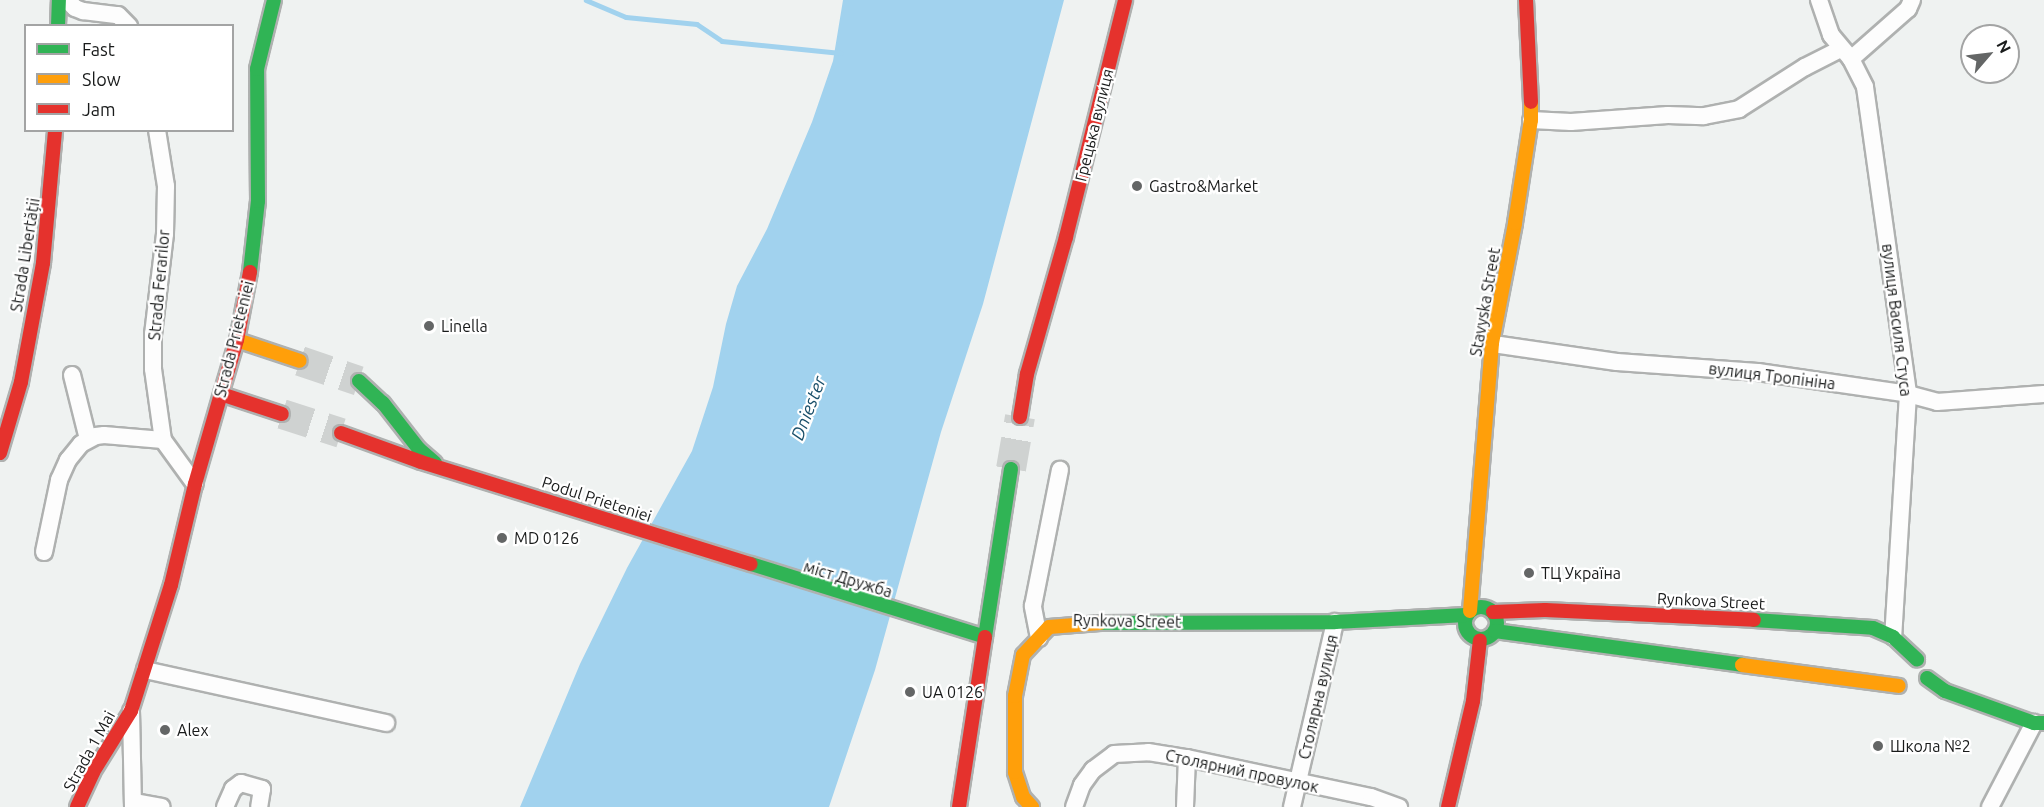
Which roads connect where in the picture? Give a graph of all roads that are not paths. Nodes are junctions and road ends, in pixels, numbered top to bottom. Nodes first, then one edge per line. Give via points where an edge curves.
1 (59, 0) edge
2 (67, 0) edge
3 (274, 0) edge
4 (1125, 0) edge
5 (1526, 0) edge
6 (1536, 0) edge
7 (1819, 0) edge
8 (1912, 0) edge
9 (58, 24) edge
10 (127, 24) edge
11 (1846, 54) junction
12 (1536, 121) junction
13 (55, 132) edge
14 (158, 132) edge
15 (237, 340) junction
16 (1500, 345) junction
17 (300, 361) tunnel mouth
18 (72, 375) dead end
19 (359, 381) tunnel mouth
20 (221, 394) junction
21 (1908, 394) junction
22 (2044, 394) edge
23 (282, 414) tunnel mouth
24 (1020, 417) tunnel mouth
25 (341, 433) tunnel mouth
26 (88, 439) junction
27 (163, 440) junction
28 (0, 453) edge
29 (437, 465) junction
30 (1011, 470) tunnel mouth
31 (1060, 470) dead end
32 (195, 484) junction
33 (44, 552) dead end
34 (747, 565) joint
35 (1478, 611) junction
36 (1333, 629) junction
37 (1466, 630) junction
38 (1495, 631) junction
39 (985, 637) junction
40 (1132, 637) dead end
41 (1311, 637) dead end
42 (1893, 637) junction
43 (1039, 638) junction
44 (1480, 640) junction
45 (1917, 659) junction
46 (145, 670) junction
47 (1927, 678) junction
48 (1899, 686) junction
49 (130, 711) junction
50 (386, 723) dead end
51 (2039, 723) edge
52 (1187, 758) junction
53 (1298, 783) junction
54 (133, 804) edge
55 (76, 807) edge
56 (162, 807) edge
57 (225, 807) edge
58 (259, 807) edge
59 (959, 807) edge
60 (1032, 807) edge
61 (1074, 807) edge
62 (1185, 807) edge
63 (1292, 807) edge
64 (1399, 807) edge
65 (1448, 807) edge
66 (1990, 807) edge

1 - 9 main road
2 - 10 street via 83,11 118,15
3 - 15 main road, Strada Prieteniei via 257,69 256,234
4 - 24 main road, Грецька вулиця via 1027,374
5 - 12 main road, Stavyska Street
6 - 12 main road, Stavyska Street via 1541,84
7 - 11 street, вулиця Василя Стуса via 1831,35
8 - 11 street via 1908,9
11 - 12 street via 1805,67 1738,109 1704,116
11 - 21 street, вулиця Василя Стуса via 1865,87
12 - 16 main road, Stavyska Street via 1534,172
12 - 35 main road, Stavyska Street via 1492,343
13 - 28 main road, Strada Libertății via 43,263 19,391
14 - 27 street, Strada Ferarilor via 166,186 165,234 153,334 153,369
15 - 17 main road
15 - 20 main road, Strada Prieteniei
16 - 21 street, вулиця Тропініна via 1617,362 1758,372
16 - 35 main road, Stavyska Street
18 - 26 street
19 - 29 main road
20 - 23 main road
20 - 32 main road, Strada Prieteniei
21 - 22 street, вулиця Тропініна via 1937,402
21 - 42 street, вулиця Василя Стуса
25 - 29 main road, Podul Prieteniei
26 - 27 street via 114,435
26 - 33 street via 68,460 59,480
27 - 32 street, Strada Ferarilor
29 - 34 main road, Podul Prieteniei
30 - 39 main road
31 - 43 street via 1034,606
32 - 46 main road, Strada Prieteniei via 171,585
34 - 39 main road, міст Дружба
35 - 36 main road, Rynkova Street
35 - 37 main road
35 - 38 main road via 1497,622
35 - 42 main road, Rynkova Street via 1545,610 1857,625
36 - 37 main road, Rynkova Street
36 - 41 main road, Rynkova Street
36 - 43 main road, Rynkova Street via 1080,622 1049,627
36 - 53 street, Столярна вулиця
37 - 44 main road
38 - 44 main road
38 - 48 main road
39 - 59 main road
40 - 43 main road, Rynkova Street via 1082,634
42 - 45 main road, Rynkova Street
43 - 60 main road via 1023,655 1015,696 1015,772 1023,797
44 - 65 main road via 1473,701
45 - 47 main road, Rynkova Street via 1924,665
45 - 48 main road via 1898,666
46 - 49 main road, Strada Prieteniei
46 - 50 street
47 - 48 main road via 1915,691
47 - 51 main road via 1945,691
49 - 54 street, Strada Prieteniei
49 - 55 main road, Strada 1 Mai
51 - 66 street
52 - 53 street, Столярний провулок
52 - 61 street, Столярний провулок via 1148,752 1114,754 1093,770
52 - 62 street
53 - 63 street, Столярна вулиця
53 - 64 street, Столярний провулок
54 - 56 street, Strada Prieteniei
57 - 58 street via 233,789 241,783 262,789

